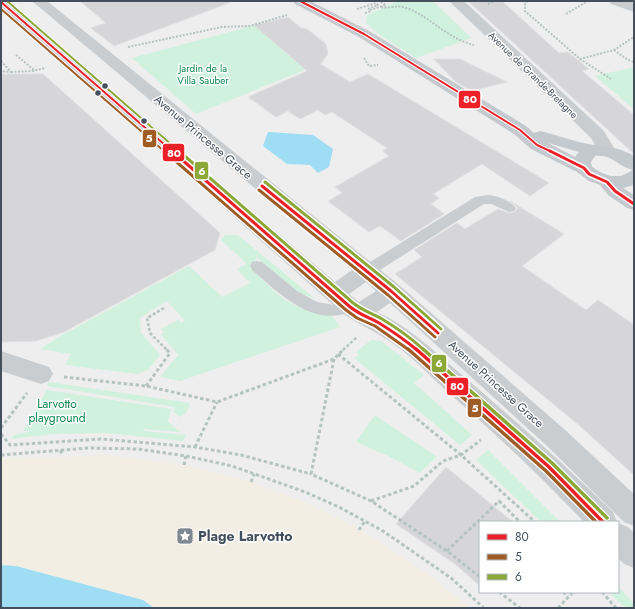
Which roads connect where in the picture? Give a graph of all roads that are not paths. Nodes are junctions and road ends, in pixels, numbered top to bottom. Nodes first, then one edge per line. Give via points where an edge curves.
1 (39, 1) edge
2 (300, 1) edge
3 (456, 1) edge
4 (616, 1) edge
5 (1, 2) edge
6 (314, 6) edge
7 (634, 8) edge
8 (520, 130) junction
9 (602, 151) junction
10 (634, 165) edge
11 (584, 168) junction
12 (634, 176) edge
13 (607, 182) junction
14 (634, 204) edge
15 (509, 208) dead end
16 (257, 266) dead end
17 (367, 271) junction
18 (391, 291) junction
19 (351, 312) junction
20 (1, 362) edge
21 (41, 374) road end
22 (634, 514) edge
23 (602, 521) edge
24 (619, 538) edge
25 (634, 554) edge

1 - 17 street, Avenue Princesse Grace
2 - 6 main road
3 - 9 street, Avenue de Grande-Bretagne via 598,135
4 - 7 street
5 - 19 street
6 - 8 main road
8 - 9 main road
8 - 11 main road via 537,145
9 - 10 main road via 619,154
9 - 11 main road via 584,157
11 - 13 main road via 589,174
12 - 13 main road via 625,181
13 - 14 main road
15 - 17 lane via 496,200 480,200
16 - 19 lane via 296,299 318,308
17 - 18 street, Avenue Princesse Grace
17 - 19 street
18 - 19 street
18 - 22 street, Avenue Princesse Grace via 555,437
19 - 23 street via 377,322 404,339 532,451
20 - 21 street
24 - 25 street

